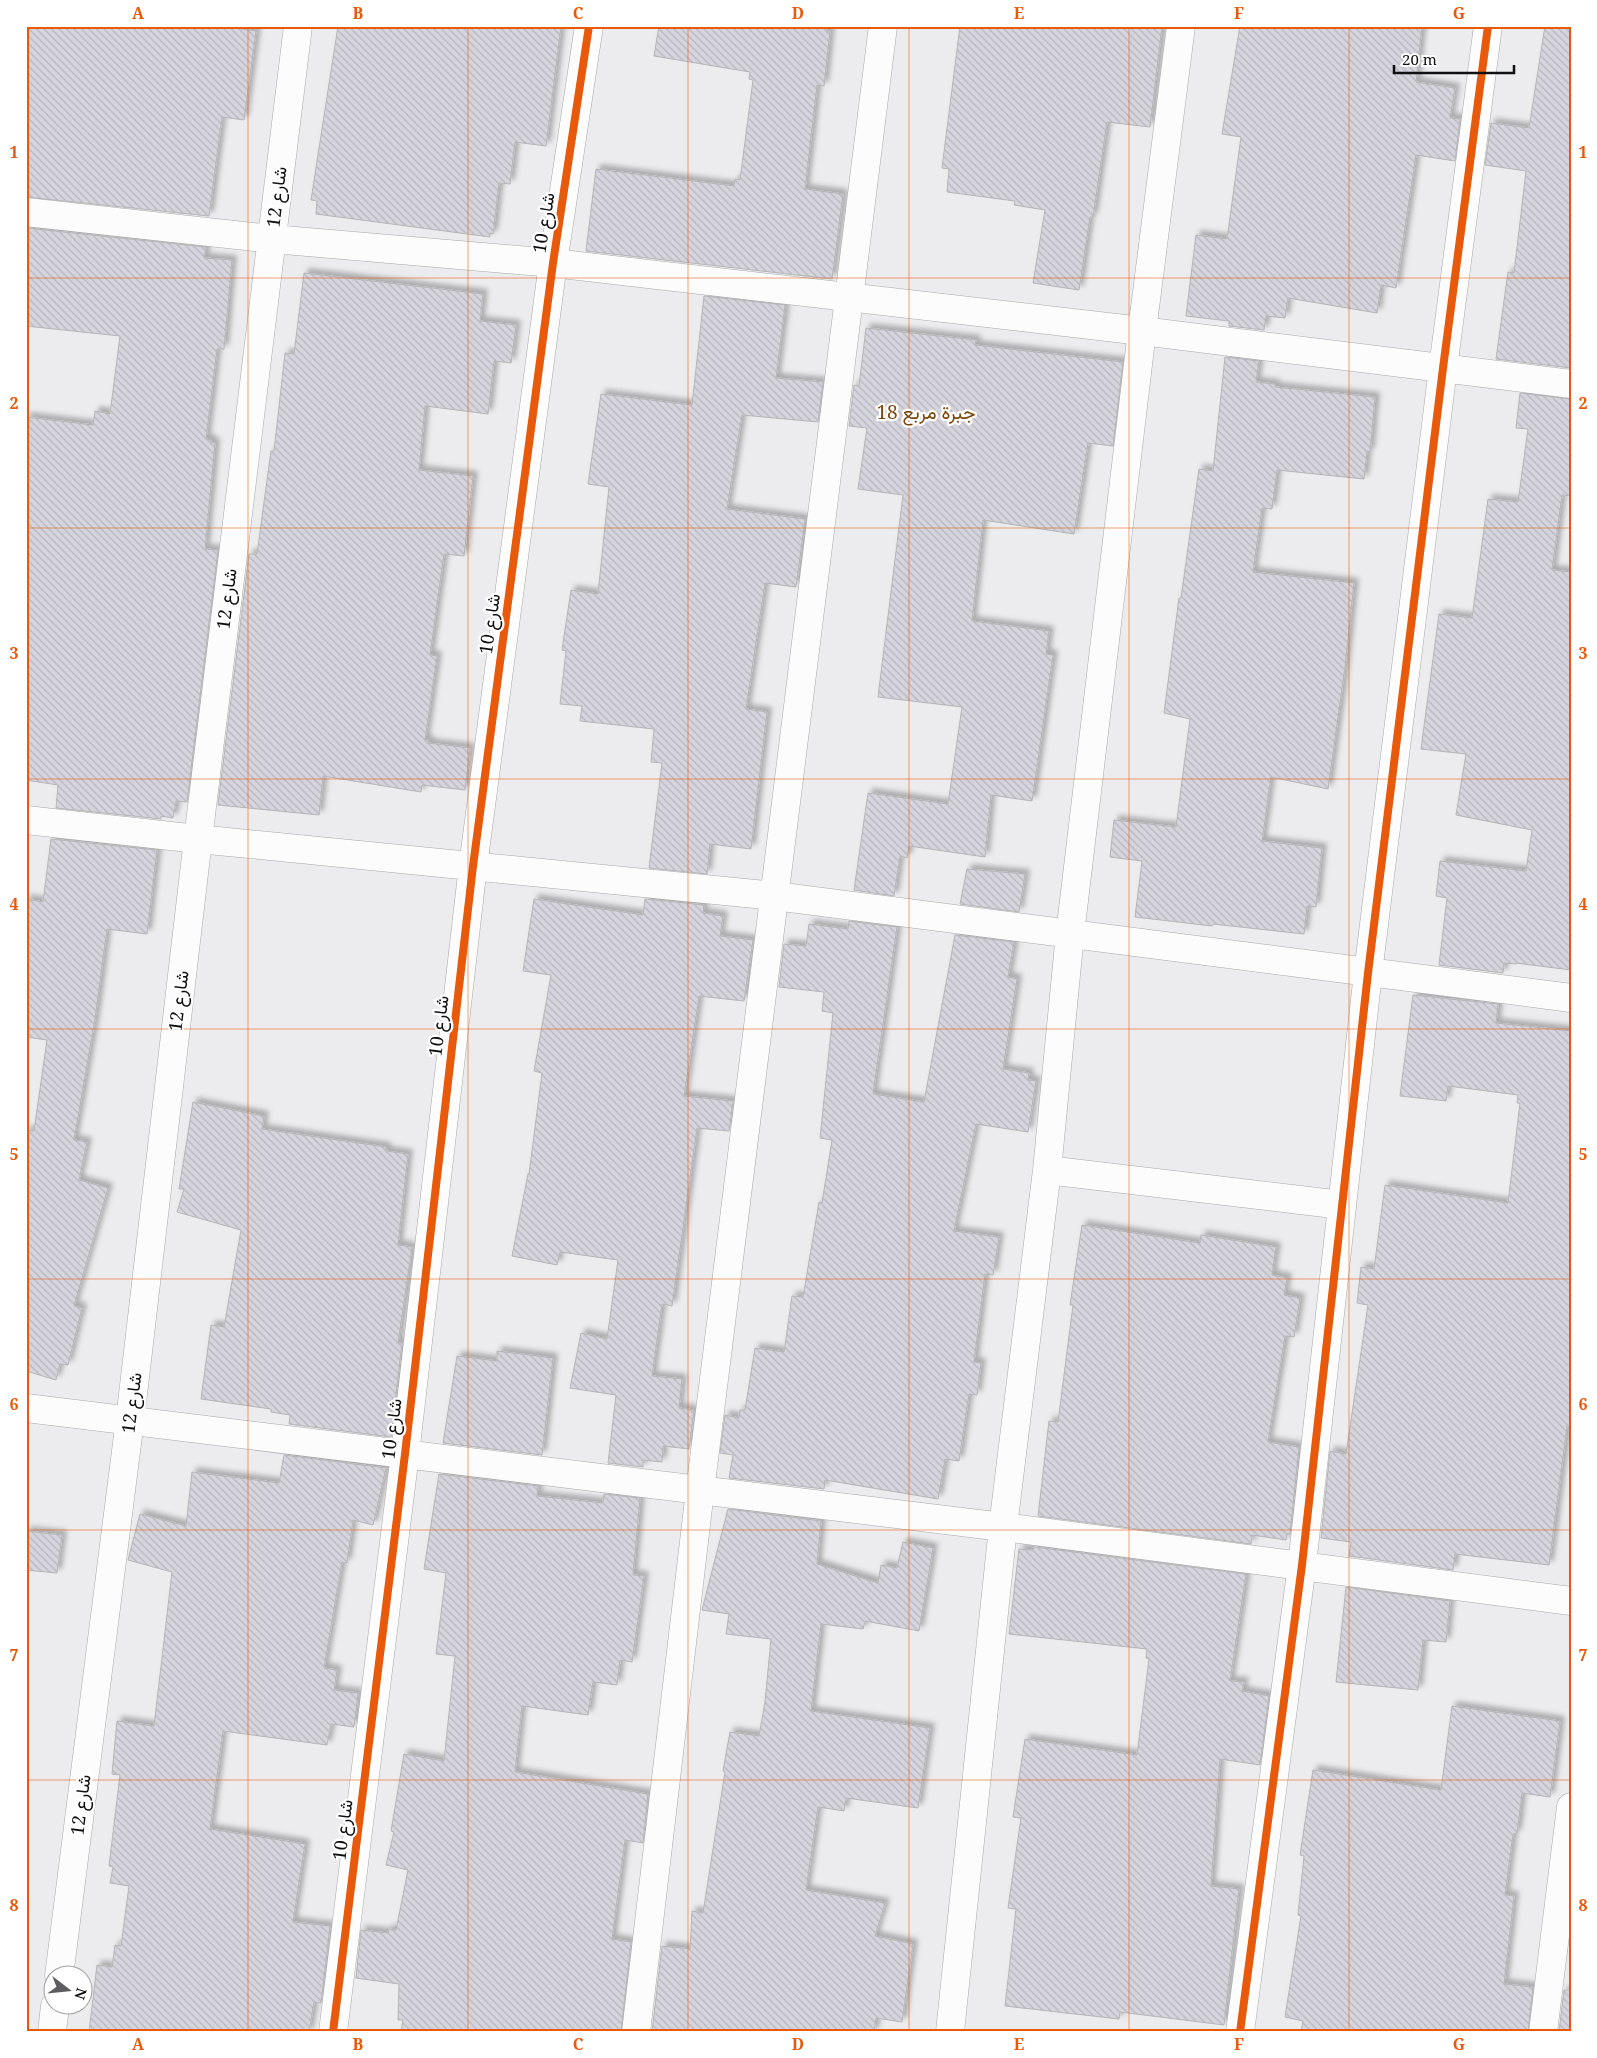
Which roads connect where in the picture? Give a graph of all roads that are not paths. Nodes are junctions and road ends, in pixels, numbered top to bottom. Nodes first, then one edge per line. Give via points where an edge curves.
1 (298, 26) edge
2 (589, 26) edge
3 (883, 26) edge
4 (1181, 26) edge
5 (1488, 26) edge
6 (26, 212) edge
7 (272, 239) junction
8 (553, 263) junction
9 (848, 298) junction
10 (1142, 331) junction
11 (1443, 368) junction
12 (1571, 384) edge
13 (26, 820) edge
14 (198, 839) junction
15 (473, 866) junction
16 (775, 896) junction
17 (1070, 934) junction
18 (1368, 973) junction
19 (1571, 998) edge
20 (1047, 1170) junction
21 (1342, 1205) junction
22 (26, 1408) edge
23 (130, 1420) junction
24 (404, 1454) junction
25 (700, 1491) junction
26 (1003, 1527) junction
27 (1302, 1565) junction
28 (1571, 1601) edge
29 (1571, 1807) edge
30 (60, 1966) edge
31 (54, 2016) edge
32 (52, 2032) edge
33 (333, 2032) edge
34 (636, 2032) edge
35 (950, 2032) edge
36 (1240, 2032) edge
37 (1543, 2032) edge

1 - 7 street, شارع 12
2 - 8 street, شارع 10
3 - 9 street
4 - 10 street
5 - 11 street
6 - 7 street
7 - 8 street
7 - 14 street, شارع 12
8 - 9 street
8 - 15 street, شارع 10
9 - 10 street
9 - 16 street
10 - 11 street
10 - 17 street
11 - 12 street
11 - 18 street
13 - 14 street
14 - 15 street
14 - 23 street, شارع 12
15 - 16 street
15 - 24 street, شارع 10
16 - 17 street
16 - 25 street
17 - 18 street
17 - 20 street
18 - 19 street
18 - 21 street
20 - 21 street
20 - 26 street
21 - 27 street
22 - 23 street
23 - 24 street
23 - 30 street, شارع 12
24 - 25 street
24 - 33 street, شارع 10
25 - 26 street
25 - 34 street
26 - 27 street
26 - 35 street
27 - 28 street
27 - 36 street
29 - 37 street
31 - 32 street

